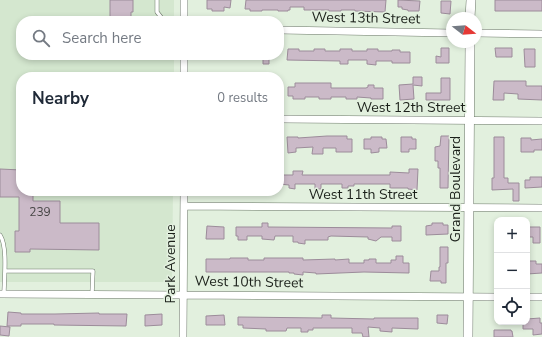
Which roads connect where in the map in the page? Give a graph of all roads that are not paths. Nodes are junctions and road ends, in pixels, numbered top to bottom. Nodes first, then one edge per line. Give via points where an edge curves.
1 (157, 0) edge
2 (184, 0) edge
3 (470, 0) edge
4 (470, 12) edge
5 (161, 16) edge
6 (184, 16) edge
7 (284, 30) edge
8 (446, 33) edge
9 (482, 33) edge
10 (542, 34) edge
11 (470, 48) edge
12 (184, 60) edge
13 (184, 72) edge
14 (284, 119) edge
15 (470, 120) junction
16 (542, 121) edge
17 (184, 196) edge
18 (184, 206) junction
19 (469, 208) junction
20 (542, 208) edge
21 (0, 235) edge
22 (5, 271) junction
23 (2, 294) edge
24 (92, 294) junction
25 (183, 295) junction
26 (469, 297) junction
27 (494, 297) edge
28 (530, 297) edge
29 (542, 297) edge
30 (183, 337) edge
31 (468, 337) edge

1 - 5 lane
2 - 6 street
3 - 4 street
7 - 8 street, West 13th Street
9 - 10 street
11 - 15 street, Grand Boulevard
12 - 13 street
14 - 15 street, West 12th Street
15 - 16 street, West 12th Street
15 - 19 street, Grand Boulevard
17 - 18 street, Park Avenue
18 - 19 street, West 11th Street
18 - 25 street, Park Avenue
19 - 20 street, West 11th Street
19 - 26 street, Grand Boulevard
21 - 22 lane via 5,248
22 - 23 lane
22 - 24 lane via 93,271
23 - 24 street, West 10th Street
24 - 25 street, West 10th Street
25 - 26 street, West 10th Street
25 - 30 street, Park Avenue
26 - 27 street, West 10th Street
26 - 31 street, Grand Boulevard
28 - 29 street

